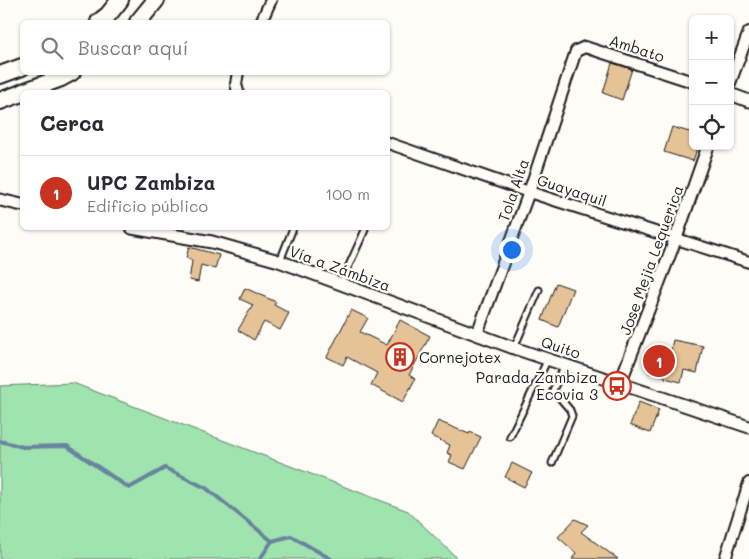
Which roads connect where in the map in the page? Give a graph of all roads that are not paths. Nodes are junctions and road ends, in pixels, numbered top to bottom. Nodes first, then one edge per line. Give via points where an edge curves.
1 (120, 0) edge
2 (156, 0) edge
3 (271, 0) edge
4 (101, 20) edge
5 (140, 20) edge
6 (262, 20) edge
7 (749, 32) edge
8 (574, 54) joint
9 (20, 67) edge
10 (734, 72) edge
11 (0, 75) edge
12 (67, 75) edge
13 (238, 75) edge
14 (689, 81) edge
15 (31, 90) edge
16 (238, 90) edge
17 (20, 94) edge
18 (734, 95) edge
19 (749, 100) edge
20 (0, 101) edge
21 (390, 145) edge
22 (707, 150) edge
23 (529, 192) junction
24 (0, 200) edge
25 (20, 205) edge
26 (143, 230) edge
27 (292, 230) edge
28 (365, 230) dead end
29 (676, 238) junction
30 (280, 261) junction
31 (749, 262) edge
32 (341, 283) junction
33 (539, 290) dead end
34 (477, 334) junction
35 (514, 348) junction
36 (548, 358) junction
37 (565, 364) junction
38 (620, 384) junction
39 (749, 427) edge
40 (510, 437) dead end
41 (552, 463) dead end
42 (749, 483) edge
43 (725, 559) edge

1 - 4 highway
2 - 5 highway
3 - 6 street
7 - 10 street
8 - 14 street, Ambato via 585,48
8 - 23 street, Tola Alta
9 - 11 highway
12 - 15 highway
13 - 16 street
17 - 20 highway
18 - 19 street
21 - 23 street, Guayaquil
22 - 29 street, Jose Mejia Lequerica
23 - 29 street, Guayaquil
23 - 34 street, Tola Alta
24 - 25 street
26 - 30 street, Vía a Zámbiza via 212,242
27 - 30 lane
28 - 32 lane
29 - 31 street, Guayaquil
29 - 38 street, Jose Mejia Lequerica
30 - 32 street, Vía a Zámbiza
32 - 34 street, Vía a Zámbiza
33 - 35 lane
34 - 35 street, Quito
35 - 36 street, Quito
36 - 37 street, Quito
36 - 40 lane
37 - 38 street, Quito
37 - 41 lane via 553,390 572,416
38 - 39 street, Quito
42 - 43 street

